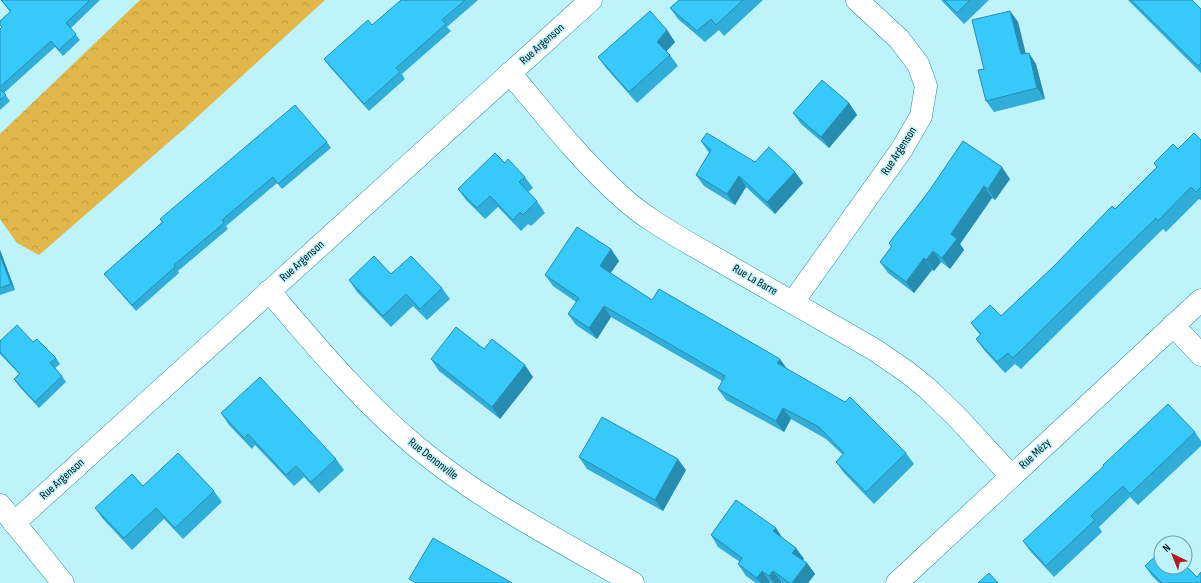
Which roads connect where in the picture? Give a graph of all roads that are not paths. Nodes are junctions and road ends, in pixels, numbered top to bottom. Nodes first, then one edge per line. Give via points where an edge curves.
1 (591, 0) edge
2 (857, 0) edge
3 (510, 73) junction
4 (269, 291) junction
5 (1201, 300) edge
6 (793, 302) junction
7 (1174, 325) junction
8 (1201, 355) edge
9 (1011, 476) junction
10 (0, 505) edge
11 (14, 523) junction
12 (63, 583) edge
13 (633, 583) edge
14 (897, 583) edge

1 - 3 street, Rue Argenson
2 - 6 street, Rue Argenson via 899,39 918,64 926,86 921,116 902,149
3 - 4 street, Rue Argenson
3 - 6 street, Rue La Barre via 588,163 625,200 676,235
4 - 11 street, Rue Argenson
4 - 13 street, Rue Denonville via 348,382 387,422 419,449 485,496
5 - 7 street, Rue Mézy
6 - 9 street, Rue La Barre via 875,350 907,372 958,418
7 - 8 street
7 - 9 street, Rue Mézy
9 - 14 street, Rue Mézy
10 - 11 street
11 - 12 street

